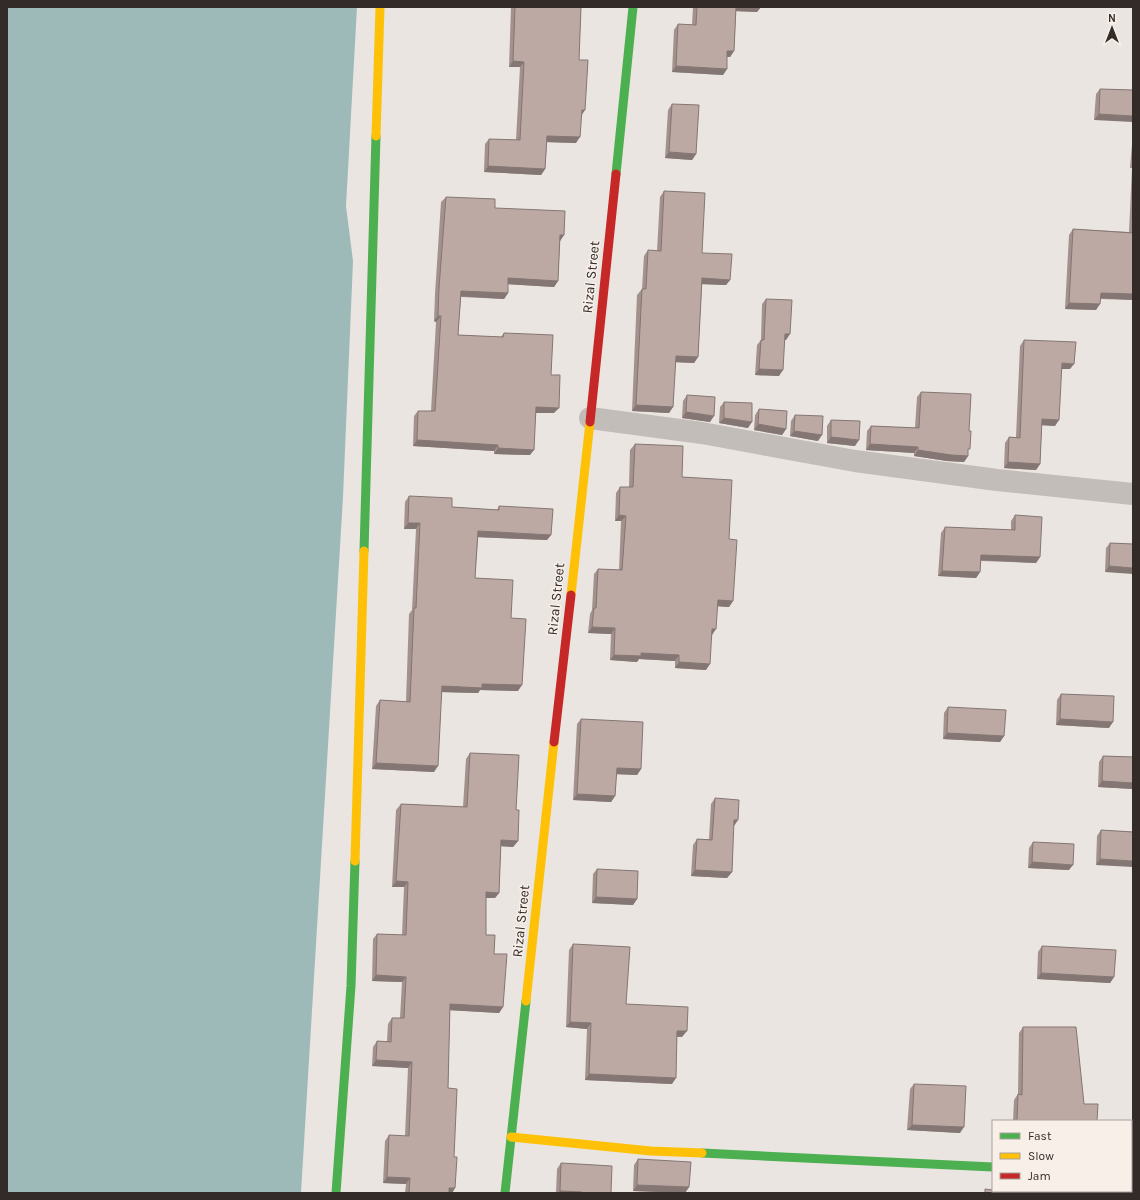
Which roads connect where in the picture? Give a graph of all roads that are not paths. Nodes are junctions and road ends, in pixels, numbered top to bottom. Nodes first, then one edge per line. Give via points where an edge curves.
1 (380, 7) edge
2 (632, 7) edge
3 (590, 418) junction
4 (1133, 494) edge
5 (511, 1137) junction
6 (992, 1167) edge
7 (336, 1193) edge
8 (505, 1193) edge

1 - 7 street via 351,978
2 - 3 street, Rizal Street
3 - 4 street via 702,433 863,462
3 - 5 street, Rizal Street
5 - 6 street via 651,1151
5 - 8 street, Rizal Street

